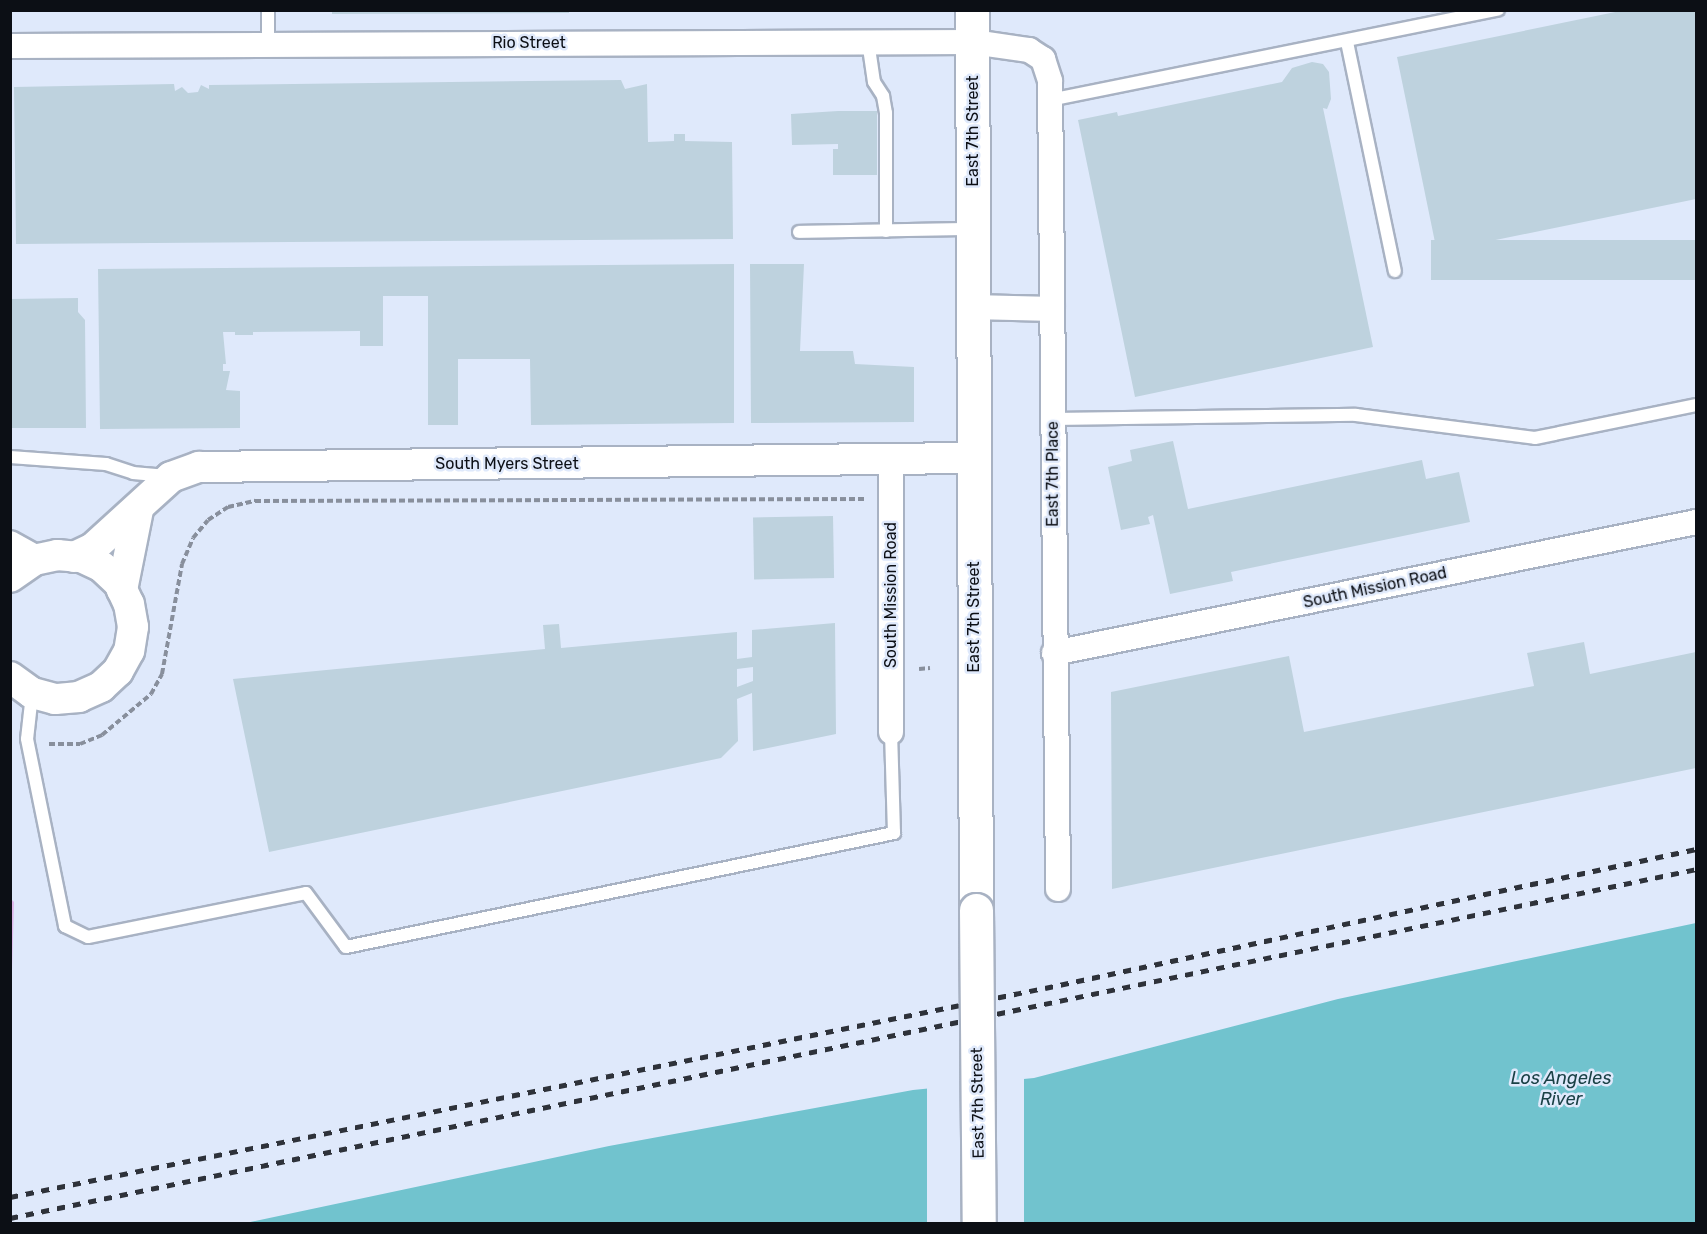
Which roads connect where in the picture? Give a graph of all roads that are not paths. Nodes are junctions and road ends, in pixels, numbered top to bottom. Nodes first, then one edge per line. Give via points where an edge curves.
1 (268, 10) edge
2 (1498, 10) edge
3 (972, 26) edge
4 (868, 41) junction
5 (1347, 42) junction
6 (268, 45) junction
7 (10, 46) edge
8 (1043, 59) joint
9 (1050, 100) junction
10 (974, 229) junction
11 (886, 231) junction
12 (798, 232) dead end
13 (1395, 270) dead end
14 (974, 307) junction
15 (1052, 309) junction
16 (1696, 405) edge
17 (1053, 419) junction
18 (10, 457) edge
19 (891, 458) junction
20 (973, 458) junction
21 (171, 477) junction
22 (138, 510) junction
23 (1696, 522) edge
24 (10, 543) edge
25 (74, 557) junction
26 (39, 559) junction
27 (10, 577) edge
28 (122, 590) junction
29 (1054, 653) junction
30 (16, 682) edge
31 (891, 732) joint
32 (1058, 889) dead end
33 (979, 1224) edge

1 - 6 lane
2 - 5 lane
3 - 4 street, Rio Street
3 - 8 street, Rio Street
3 - 10 main road, East 7th Street
4 - 6 street, Rio Street
4 - 11 lane via 874,82 883,96 886,113
5 - 9 lane
5 - 13 lane
6 - 7 street, Rio Street
8 - 9 street, East 7th Place via 1050,81
9 - 15 street, East 7th Place
10 - 11 lane
10 - 14 main road, East 7th Street
11 - 12 lane
14 - 15 street
14 - 20 main road, East 7th Street
15 - 17 street, East 7th Place
16 - 17 lane via 1535,438 1356,415
17 - 29 street, East 7th Place
18 - 21 lane via 106,464 133,473
19 - 20 street, South Myers Street
19 - 21 street, South Myers Street via 199,467
19 - 31 street, South Mission Road
20 - 33 main road, East 7th Street, bridge
21 - 22 street, South Myers Street
22 - 25 street, South Myers Street via 93,548
22 - 28 street
23 - 29 street, South Mission Road
24 - 26 street
25 - 26 street
25 - 28 street via 102,567
26 - 27 street
28 - 30 street via 133,627 129,651 118,671 101,687 79,697 55,699
29 - 32 street, East 7th Place
30 - 31 lane via 65,926 88,937 306,893 346,946 894,832

